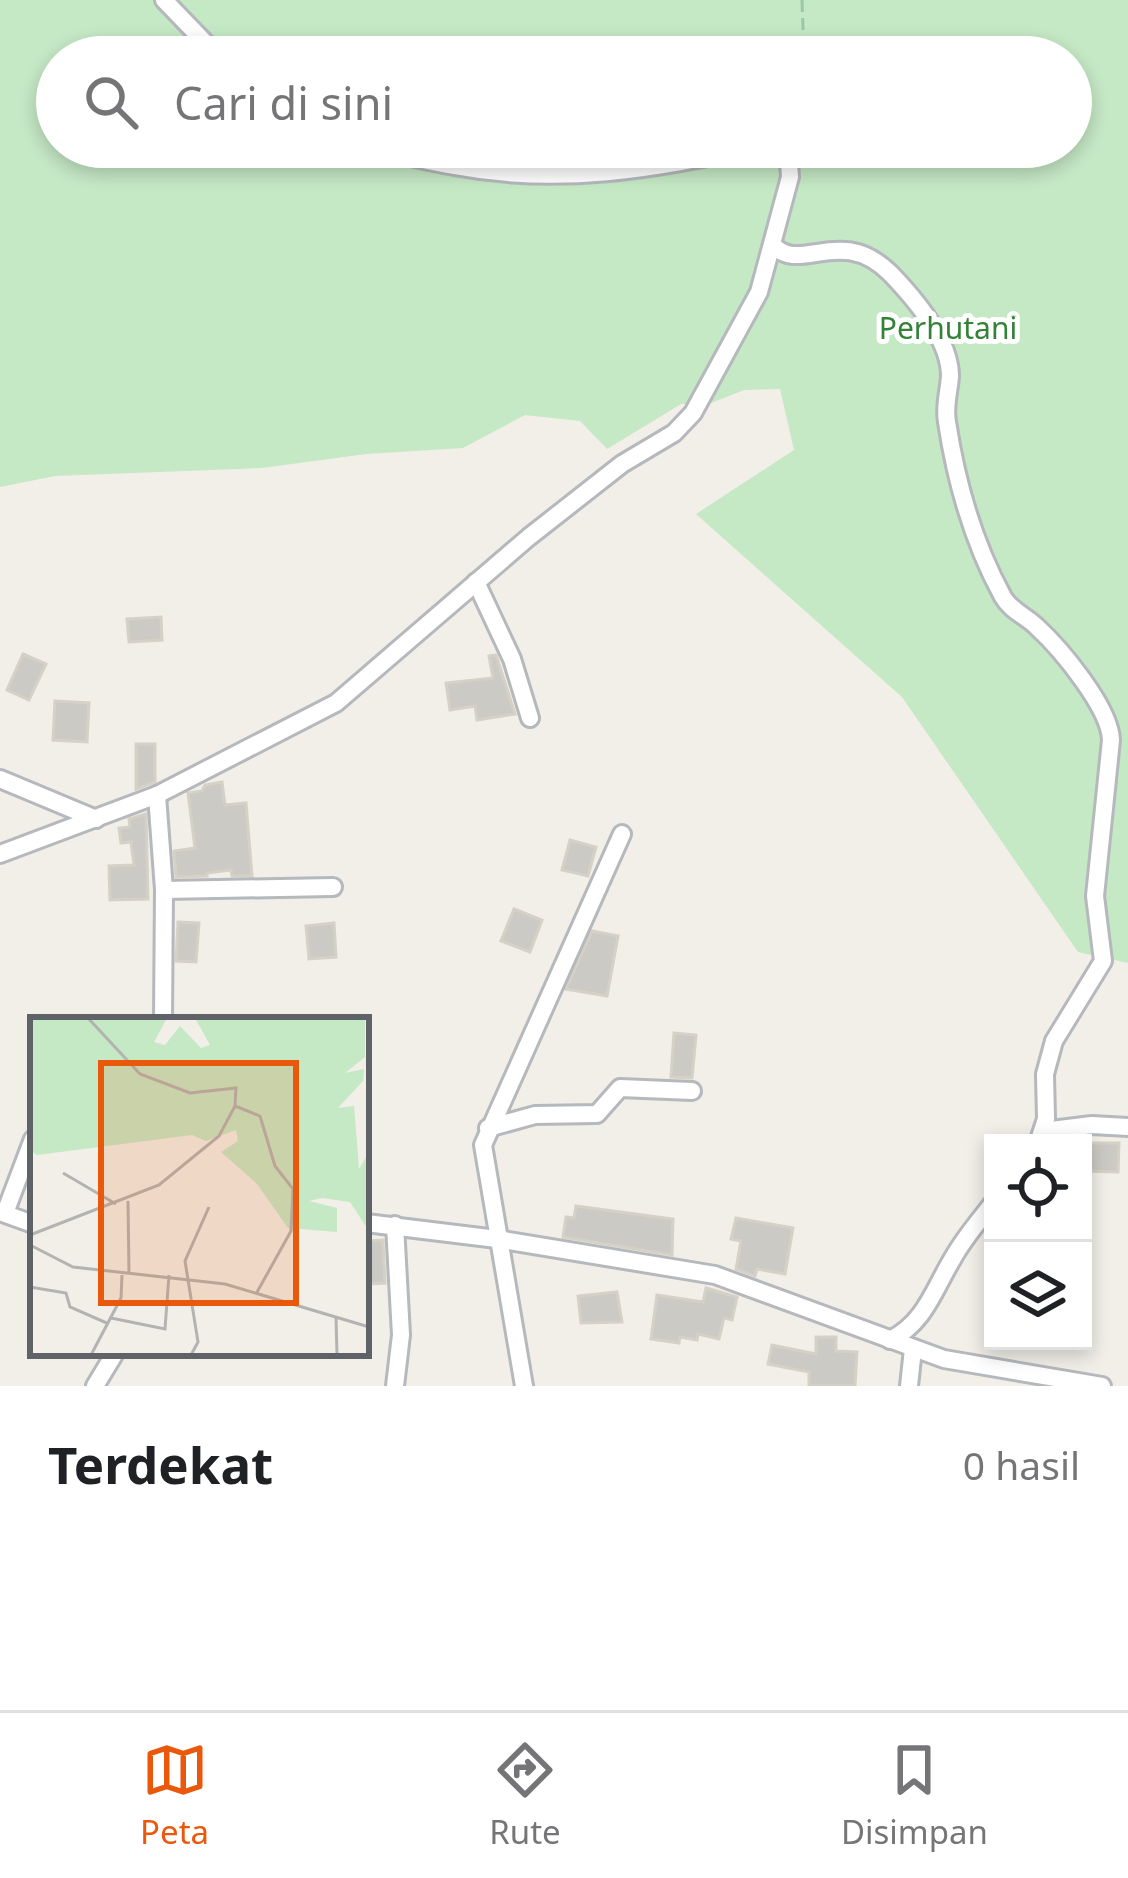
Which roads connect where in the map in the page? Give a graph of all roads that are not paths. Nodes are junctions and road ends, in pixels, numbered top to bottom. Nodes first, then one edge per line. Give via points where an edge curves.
1 (164, 0) edge
2 (199, 36) edge
3 (470, 168) edge
4 (640, 168) edge
5 (790, 168) edge
6 (774, 246) junction
7 (476, 581) junction
8 (530, 718) dead end
9 (0, 779) edge
10 (157, 795) junction
11 (96, 819) junction
12 (622, 834) dead end
13 (0, 854) edge
14 (333, 887) dead end
15 (164, 890) junction
16 (164, 1017) edge
17 (692, 1091) dead end
18 (1128, 1127) edge
19 (488, 1128) junction
20 (1041, 1134) edge
21 (1054, 1134) edge
22 (30, 1146) edge
23 (3, 1212) edge
24 (984, 1216) edge
25 (369, 1223) edge
26 (395, 1226) junction
27 (497, 1239) junction
28 (890, 1340) junction
29 (913, 1349) junction
30 (113, 1356) edge
31 (95, 1386) edge
32 (395, 1386) edge
33 (524, 1386) edge
34 (909, 1386) edge
35 (1098, 1386) edge

1 - 2 street
3 - 4 street via 544,177
5 - 6 street
6 - 7 street via 759,292 683,425
6 - 20 street via 795,256 865,254 917,305 946,357 958,480 1004,598 1041,630 1108,716 1095,896 1102,961 1054,1041
7 - 8 street
7 - 10 street via 336,703
9 - 11 street
10 - 11 street
10 - 15 street
11 - 13 street
12 - 19 street
14 - 15 street
15 - 16 street
17 - 19 street via 620,1088 597,1114 536,1115
18 - 21 street
19 - 27 street via 483,1149
22 - 23 street
24 - 28 street via 922,1316
25 - 26 street
26 - 27 street
26 - 32 street
27 - 28 street via 715,1275
27 - 33 street
28 - 29 street
29 - 34 street
29 - 35 street
30 - 31 street

